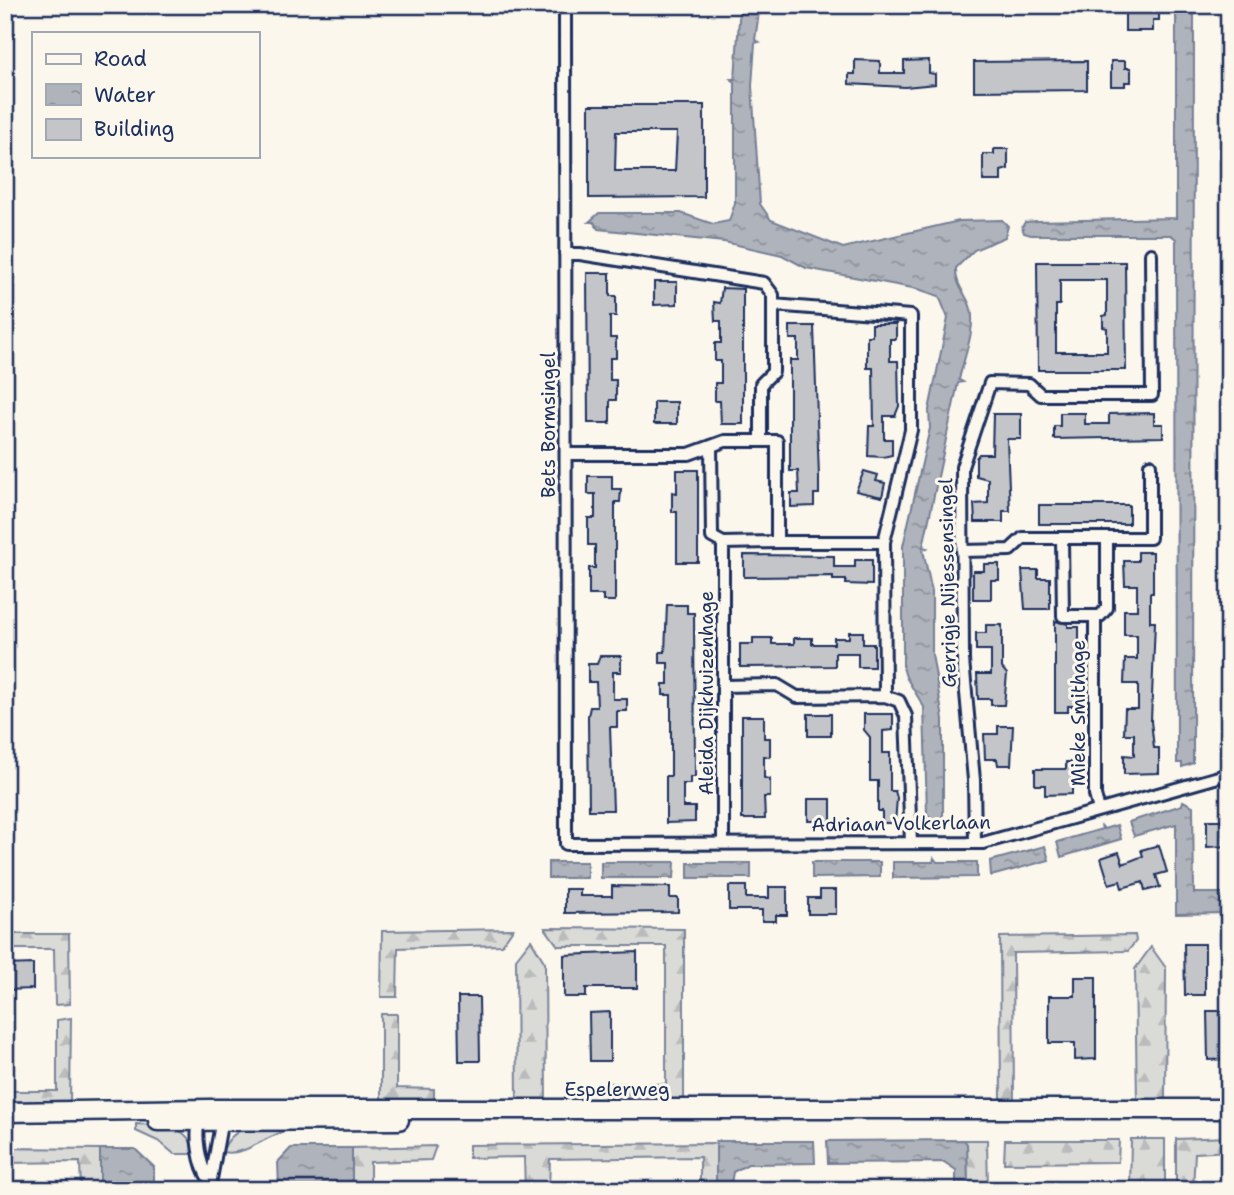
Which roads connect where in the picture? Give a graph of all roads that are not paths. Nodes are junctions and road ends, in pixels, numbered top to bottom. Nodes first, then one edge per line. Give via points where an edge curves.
1 (565, 5) edge
2 (565, 254) junction
3 (1151, 254) dead end
4 (773, 304) junction
5 (761, 441) junction
6 (711, 446) junction
7 (566, 454) junction
8 (1150, 466) dead end
9 (1062, 538) junction
10 (1107, 538) junction
11 (777, 542) junction
12 (884, 542) junction
13 (723, 543) junction
14 (962, 551) junction
15 (1095, 615) junction
16 (724, 686) junction
17 (884, 696) junction
18 (1229, 774) edge
19 (1099, 810) junction
20 (723, 843) junction
21 (911, 843) junction
22 (975, 843) junction
23 (566, 844) joint
24 (1229, 1109) edge
25 (5, 1112) edge
26 (1229, 1116) edge
27 (209, 1117) junction
28 (5, 1120) edge
29 (209, 1184) edge

1 - 2 street, Bets Bormsingel
2 - 4 street via 764,283 773,295
2 - 7 street, Bets Bormsingel
3 - 14 street, Gerrigje Nijessensingel via 1152,395 1041,396 1029,383 990,383 962,467
4 - 5 street via 773,372 761,384
4 - 12 street via 911,316 911,429
5 - 6 street
5 - 11 street via 777,441
6 - 7 street via 689,454
6 - 13 street via 712,537
7 - 23 street, Bets Bormsingel
8 - 10 street via 1150,538
9 - 10 street
9 - 14 street via 1023,538 1010,550
9 - 15 street, Mieke Smithage via 1063,616
10 - 15 street, Mieke Smithage via 1107,608
11 - 12 street
11 - 13 street
12 - 17 street
13 - 16 street, Aleida Dijkhuizenhage
14 - 22 street, Gerrigje Nijessensingel via 963,660
15 - 19 street, Mieke Smithage via 1095,795
16 - 17 street via 777,685 796,697
16 - 20 street, Aleida Dijkhuizenhage
17 - 21 street via 895,698 905,710
18 - 19 street, Adriaan Volkerlaan
19 - 22 street, Adriaan Volkerlaan
20 - 21 street, Adriaan Volkerlaan
20 - 23 street, Adriaan Volkerlaan
21 - 22 street, Adriaan Volkerlaan
24 - 27 main road, Espelerweg
25 - 27 main road, Espelerweg
26 - 27 main road, Espelerweg
27 - 28 main road, Espelerweg
27 - 29 street via 214,1172
27 - 29 street via 203,1172

